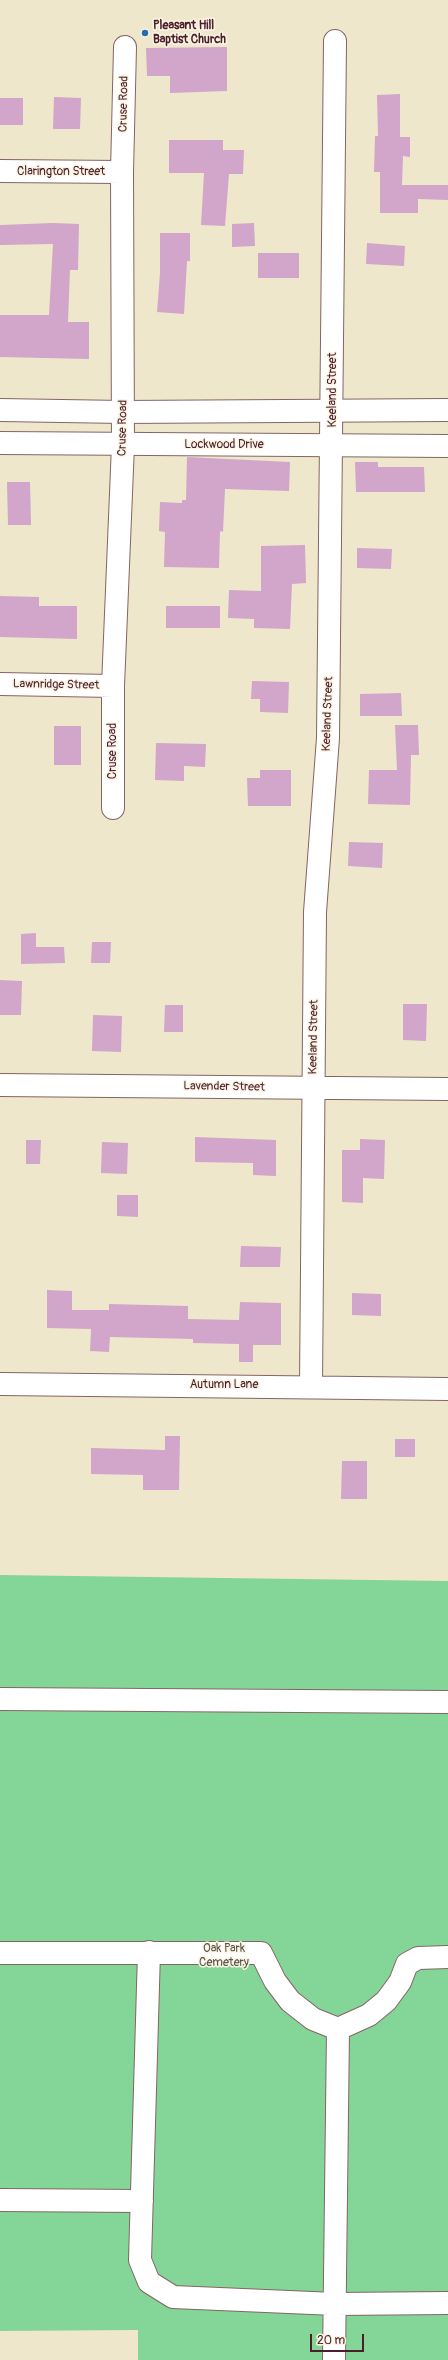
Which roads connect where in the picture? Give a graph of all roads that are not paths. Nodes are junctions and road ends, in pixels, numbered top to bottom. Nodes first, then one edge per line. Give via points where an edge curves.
1 (335, 41) dead end
2 (125, 47) dead end
3 (0, 171) edge
4 (122, 172) junction
5 (0, 410) edge
6 (333, 410) junction
7 (448, 410) edge
8 (123, 412) junction
9 (0, 443) edge
10 (122, 445) junction
11 (332, 446) junction
12 (448, 446) edge
13 (0, 684) edge
14 (113, 686) junction
15 (113, 808) dead end
16 (0, 1084) edge
17 (313, 1088) junction
18 (448, 1089) edge
19 (0, 1384) edge
20 (311, 1386) junction
21 (448, 1389) edge
22 (0, 1699) edge
23 (448, 1702) edge
24 (149, 1952) junction
25 (0, 1953) edge
26 (448, 1957) edge
27 (338, 2029) junction
28 (0, 2200) edge
29 (142, 2201) junction
30 (448, 2303) edge
31 (335, 2304) junction
32 (334, 2360) edge

1 - 6 street, Keeland Street
2 - 4 street, Cruse Road
3 - 4 street, Clarington Street
4 - 8 street, Cruse Road
5 - 8 street
6 - 7 street
6 - 8 street
6 - 11 street, Keeland Street
8 - 10 street, Cruse Road
9 - 10 street, Lockwood Drive
10 - 11 street, Lockwood Drive
10 - 14 street, Cruse Road
11 - 12 street, Lockwood Drive
11 - 17 street, Keeland Street via 328,738 315,912
13 - 14 street, Lawnridge Street
14 - 15 street, Cruse Road
16 - 17 street, Lavender Street
17 - 18 street, Lavender Street
17 - 20 street, Keeland Street
19 - 20 street, Autumn Lane
20 - 21 street, Autumn Lane
22 - 23 street
24 - 25 street
24 - 27 street via 261,1953 275,1981 290,2001 313,2019
24 - 29 street
26 - 27 street via 418,1958 407,1964 400,1982 386,2001 369,2015
27 - 31 street
28 - 29 street
29 - 31 street via 140,2260 149,2282 173,2297
30 - 31 street
31 - 32 street

